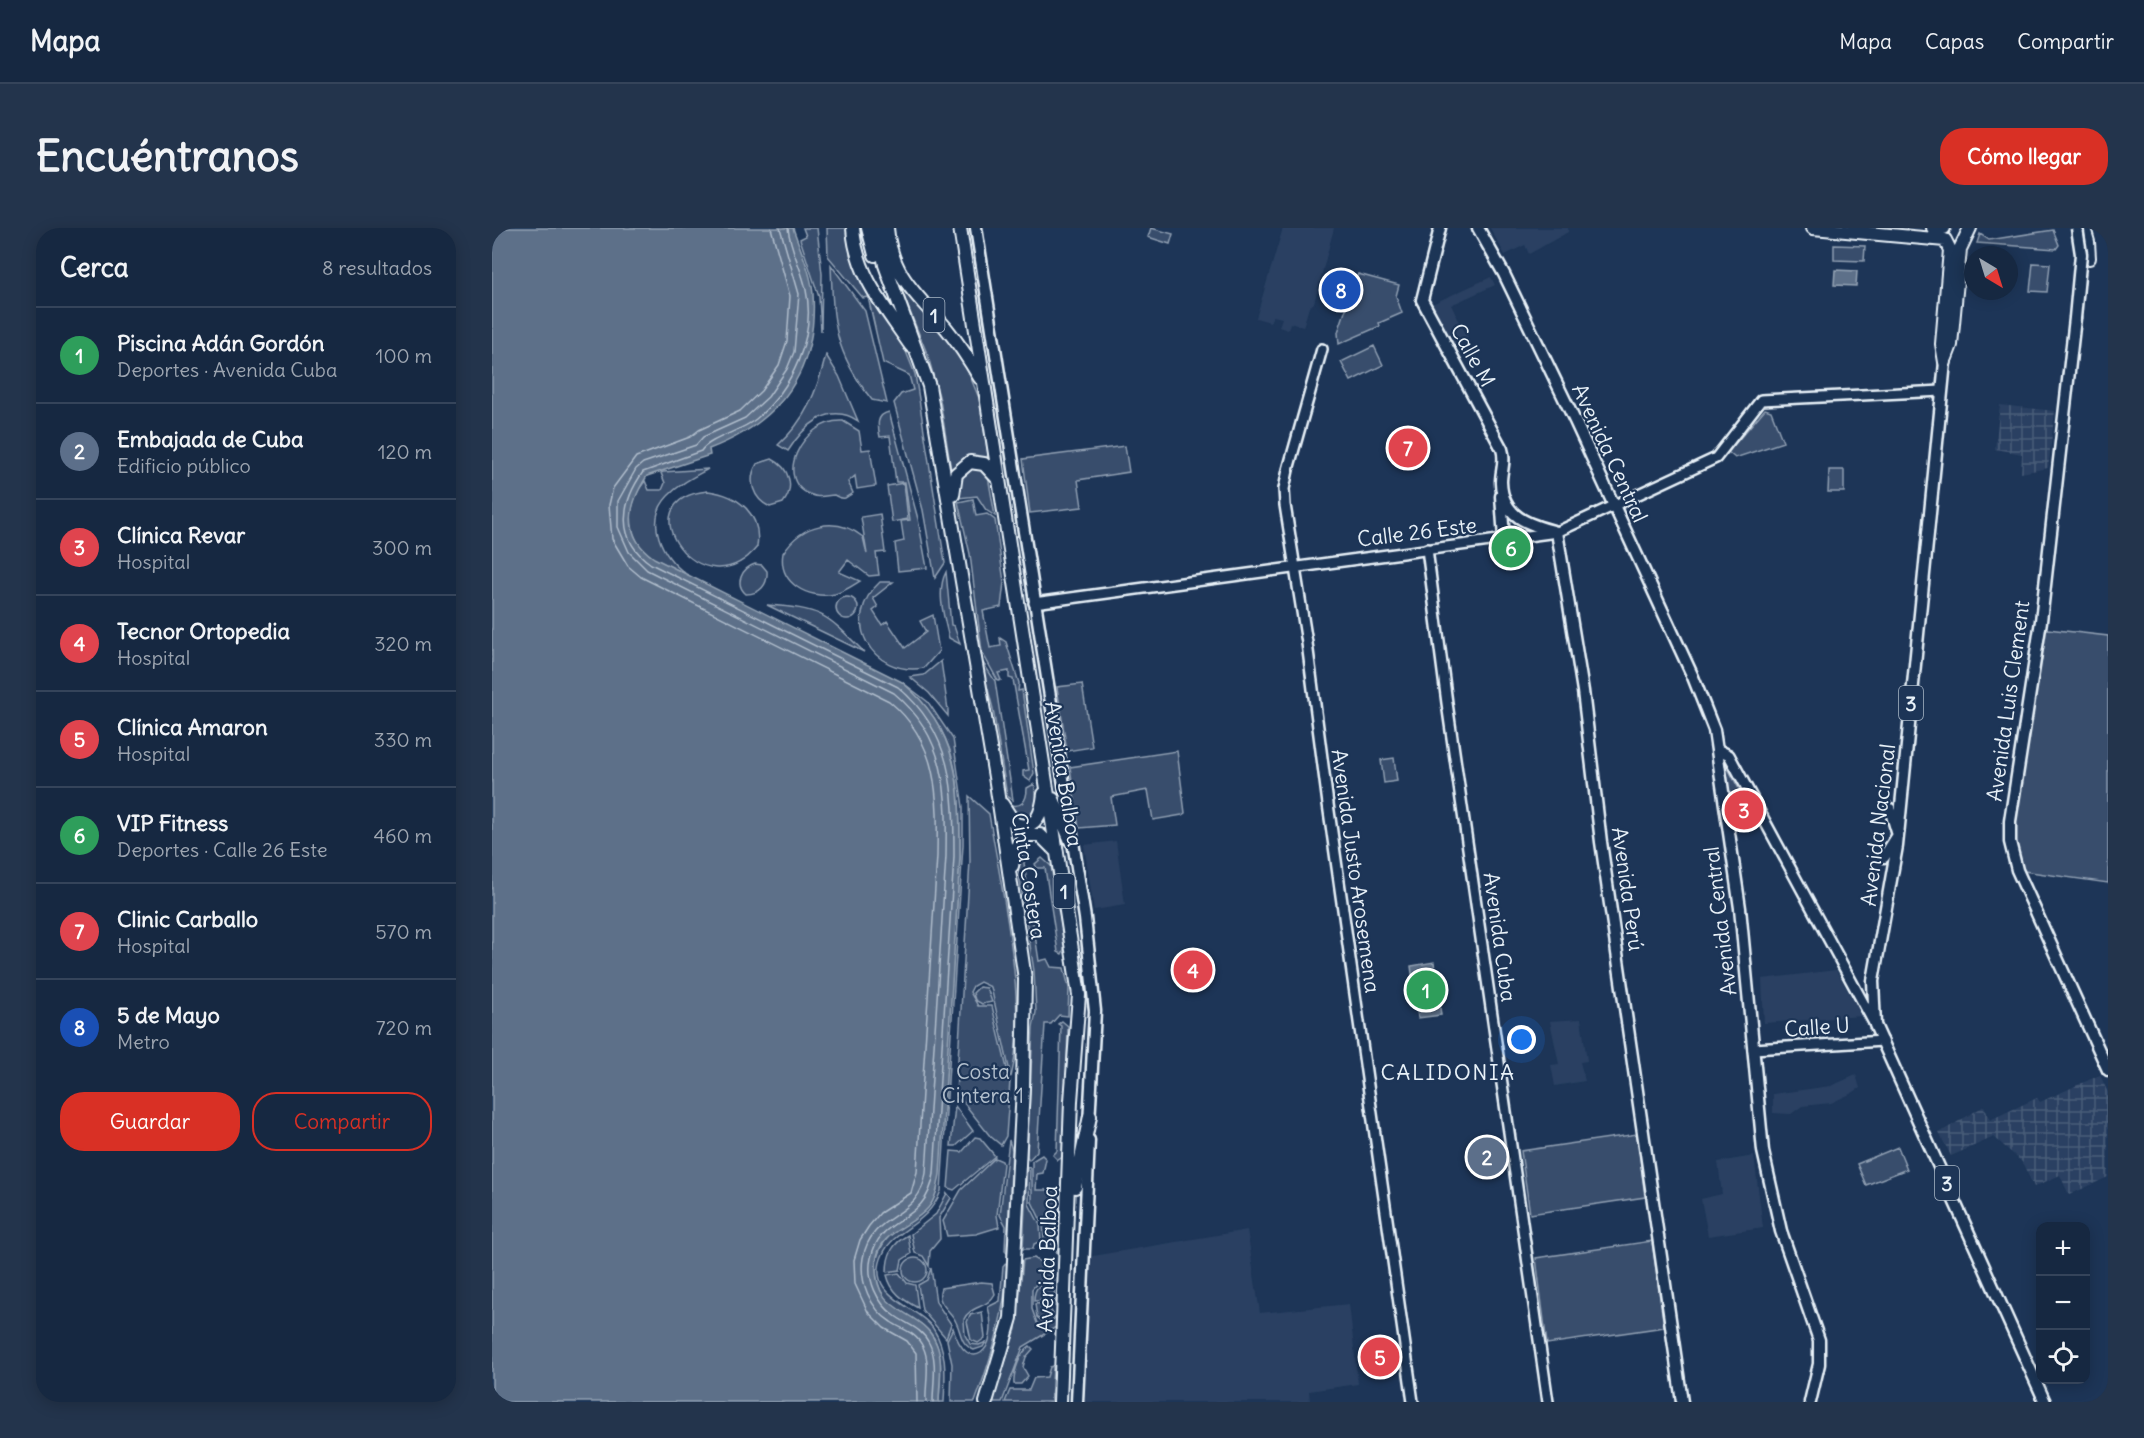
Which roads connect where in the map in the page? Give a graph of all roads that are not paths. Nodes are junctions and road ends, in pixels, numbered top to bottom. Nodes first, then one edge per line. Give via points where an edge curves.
1 (853, 228) edge
2 (868, 228) edge
3 (960, 228) edge
4 (976, 228) edge
5 (1440, 228) edge
6 (1478, 228) edge
7 (1813, 228) edge
8 (1933, 228) edge
9 (1944, 228) edge
10 (1970, 228) edge
11 (2077, 228) edge
12 (2084, 228) edge
13 (883, 235) edge
14 (2089, 258) dead end
15 (894, 287) junction
16 (1322, 349) dead end
17 (920, 358) junction
18 (1945, 362) junction
19 (983, 384) junction
20 (1942, 391) junction
21 (998, 480) junction
22 (1501, 484) junction
23 (1615, 507) junction
24 (952, 514) junction
25 (1557, 532) junction
26 (1504, 539) junction
27 (1427, 549) junction
28 (1296, 566) junction
29 (1034, 603) junction
30 (1717, 749) junction
31 (1045, 782) junction
32 (998, 795) junction
33 (1890, 809) dead end
34 (1898, 835) junction
35 (1071, 841) junction
36 (1057, 853) junction
37 (1884, 856) dead end
38 (1011, 880) junction
39 (1875, 1025) junction
40 (1883, 1041) junction
41 (1753, 1049) junction
42 (2108, 1070) edge
43 (1090, 1116) junction
44 (1069, 1212) junction
45 (986, 1402) edge
46 (1060, 1402) edge
47 (1077, 1402) edge
48 (1413, 1402) edge
49 (1548, 1402) edge
50 (1682, 1402) edge
51 (1810, 1402) edge
52 (2045, 1402) edge

1 - 17 highway, Cinta Costera via 856,250 869,284
2 - 15 highway via 875,257
3 - 19 highway, Avenida Balboa
4 - 29 main road, Avenida Balboa / 1
5 - 22 main road, Calle M via 1422,300 1504,455
6 - 23 main road, Avenida Central via 1504,274
7 - 18 highway via 1945,240 1950,250 1942,344
8 - 9 highway
10 - 18 highway via 1960,249 1951,345
11 - 42 main road, Avenida Luis Clement, bridge via 2081,260 2075,318 2041,621 2010,842 2020,878
12 - 14 highway
13 - 15 highway, 1
13 - 19 highway, 1 via 902,278 959,344
15 - 17 highway, Cinta Costera / 1
16 - 28 street, Avenida Justo Arosemena via 1284,489
17 - 24 highway, Cinta Costera / 1 via 929,386
18 - 20 main road, Avenida Nacional / 3
19 - 21 highway, Avenida Balboa / 1
20 - 23 street, Calle 26 Este via 1761,399 1716,458
20 - 34 main road, Avenida Nacional / 3
21 - 24 highway via 984,464 964,464 956,474
21 - 31 highway, Avenida Balboa / 1
22 - 25 main road via 1516,517
22 - 26 main road
23 - 25 street, Calle 26 Este
23 - 30 main road, Avenida Central via 1693,677 1714,730
24 - 32 highway, Cinta Costera / 1
25 - 26 street, Calle 26 Este
25 - 50 main road, Avenida Perú via 1583,691
26 - 27 street, Calle 26 Este
27 - 28 street, Calle 26 Este
27 - 49 street, Avenida Cuba
28 - 29 street, Calle 26 Este
28 - 48 street, Avenida Justo Arosemena
29 - 35 main road, Avenida Balboa / 1
30 - 39 street via 1729,755
30 - 41 main road, Avenida Central via 1740,908
31 - 32 highway via 1041,813 1028,826 1012,821
31 - 35 highway
31 - 36 highway, Avenida Balboa / 1
32 - 38 highway, Cinta Costera / 1
33 - 34 main road
34 - 37 main road
34 - 39 main road, Avenida Nacional / 3 via 1873,981
35 - 43 main road, Avenida Balboa / 1 via 1094,997
36 - 38 highway via 1040,836 1023,838 1016,847
36 - 44 highway, Avenida Balboa / 1 via 1079,995 1071,1101
38 - 45 highway, Cinta Costera / 1 via 1026,997 1018,1191 1011,1318
39 - 40 main road, Avenida Nacional / 3
40 - 41 street, Calle U
40 - 52 main road, 3
41 - 51 main road, Avenida Central via 1763,1151 1781,1231 1819,1340 1820,1364
43 - 44 highway
43 - 47 main road, Avenida Balboa / 1
44 - 46 highway, Avenida Balboa / 1

